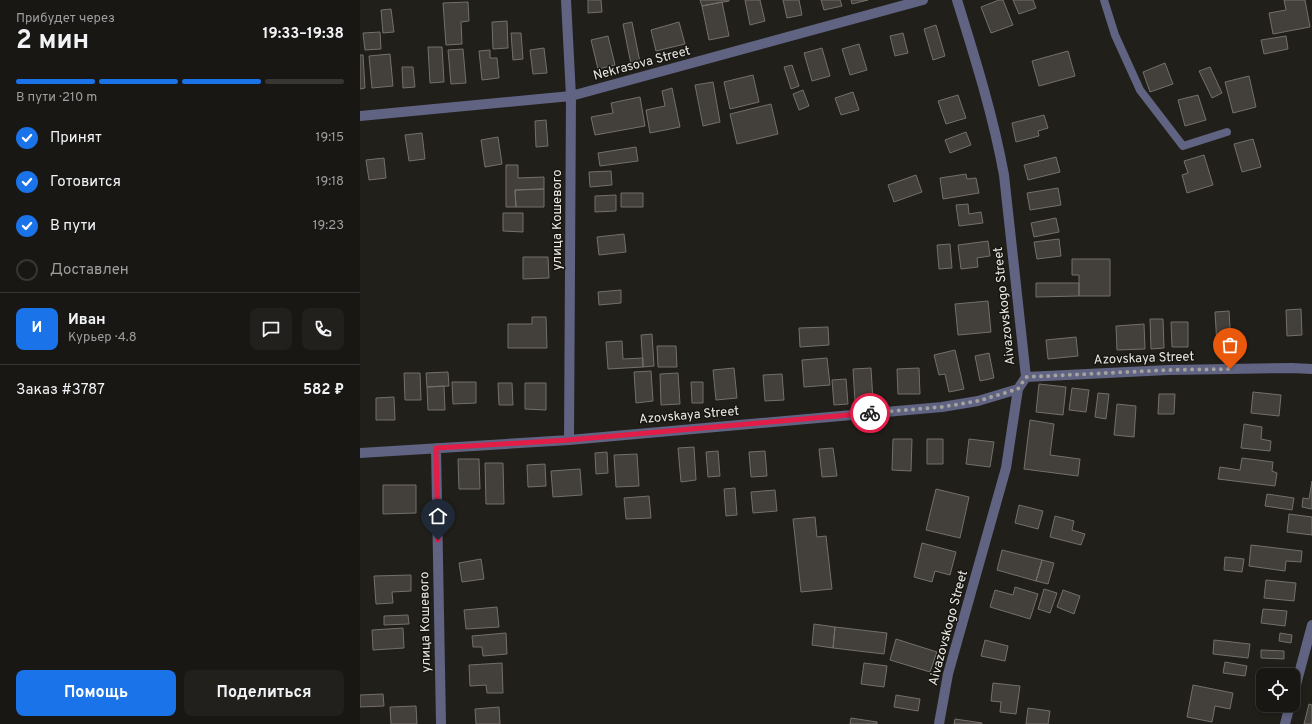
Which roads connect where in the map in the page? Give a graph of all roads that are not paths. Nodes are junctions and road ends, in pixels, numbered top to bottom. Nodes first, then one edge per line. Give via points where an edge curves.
1 (566, 0) edge
2 (923, 0) edge
3 (957, 0) edge
4 (1104, 0) edge
5 (572, 96) junction
6 (360, 116) edge
7 (1227, 132) dead end
8 (1312, 370) edge
9 (1026, 377) junction
10 (1018, 389) junction
11 (569, 440) junction
12 (436, 448) junction
13 (360, 453) edge
14 (1312, 625) edge
15 (1300, 670) edge
16 (1288, 712) edge
17 (441, 724) edge
18 (939, 724) edge
19 (1285, 724) edge

1 - 5 street, улица Кошевого
2 - 5 street, Nekrasova Street
3 - 9 street, Aivazovskogo Street via 989,108 1003,167
4 - 7 lane via 1115,34 1140,90 1183,146
5 - 6 street, Nekrasova Street
5 - 11 street, улица Кошевого
8 - 9 street, Azovskaya Street via 1168,370
9 - 10 street, Aivazovskogo Street
10 - 11 street, Azovskaya Street via 978,401 942,407
10 - 18 street, Aivazovskogo Street via 1006,468 948,674
11 - 12 street, Azovskaya Street
12 - 13 street, Azovskaya Street
12 - 17 street, улица Кошевого
14 - 15 street
16 - 19 street

